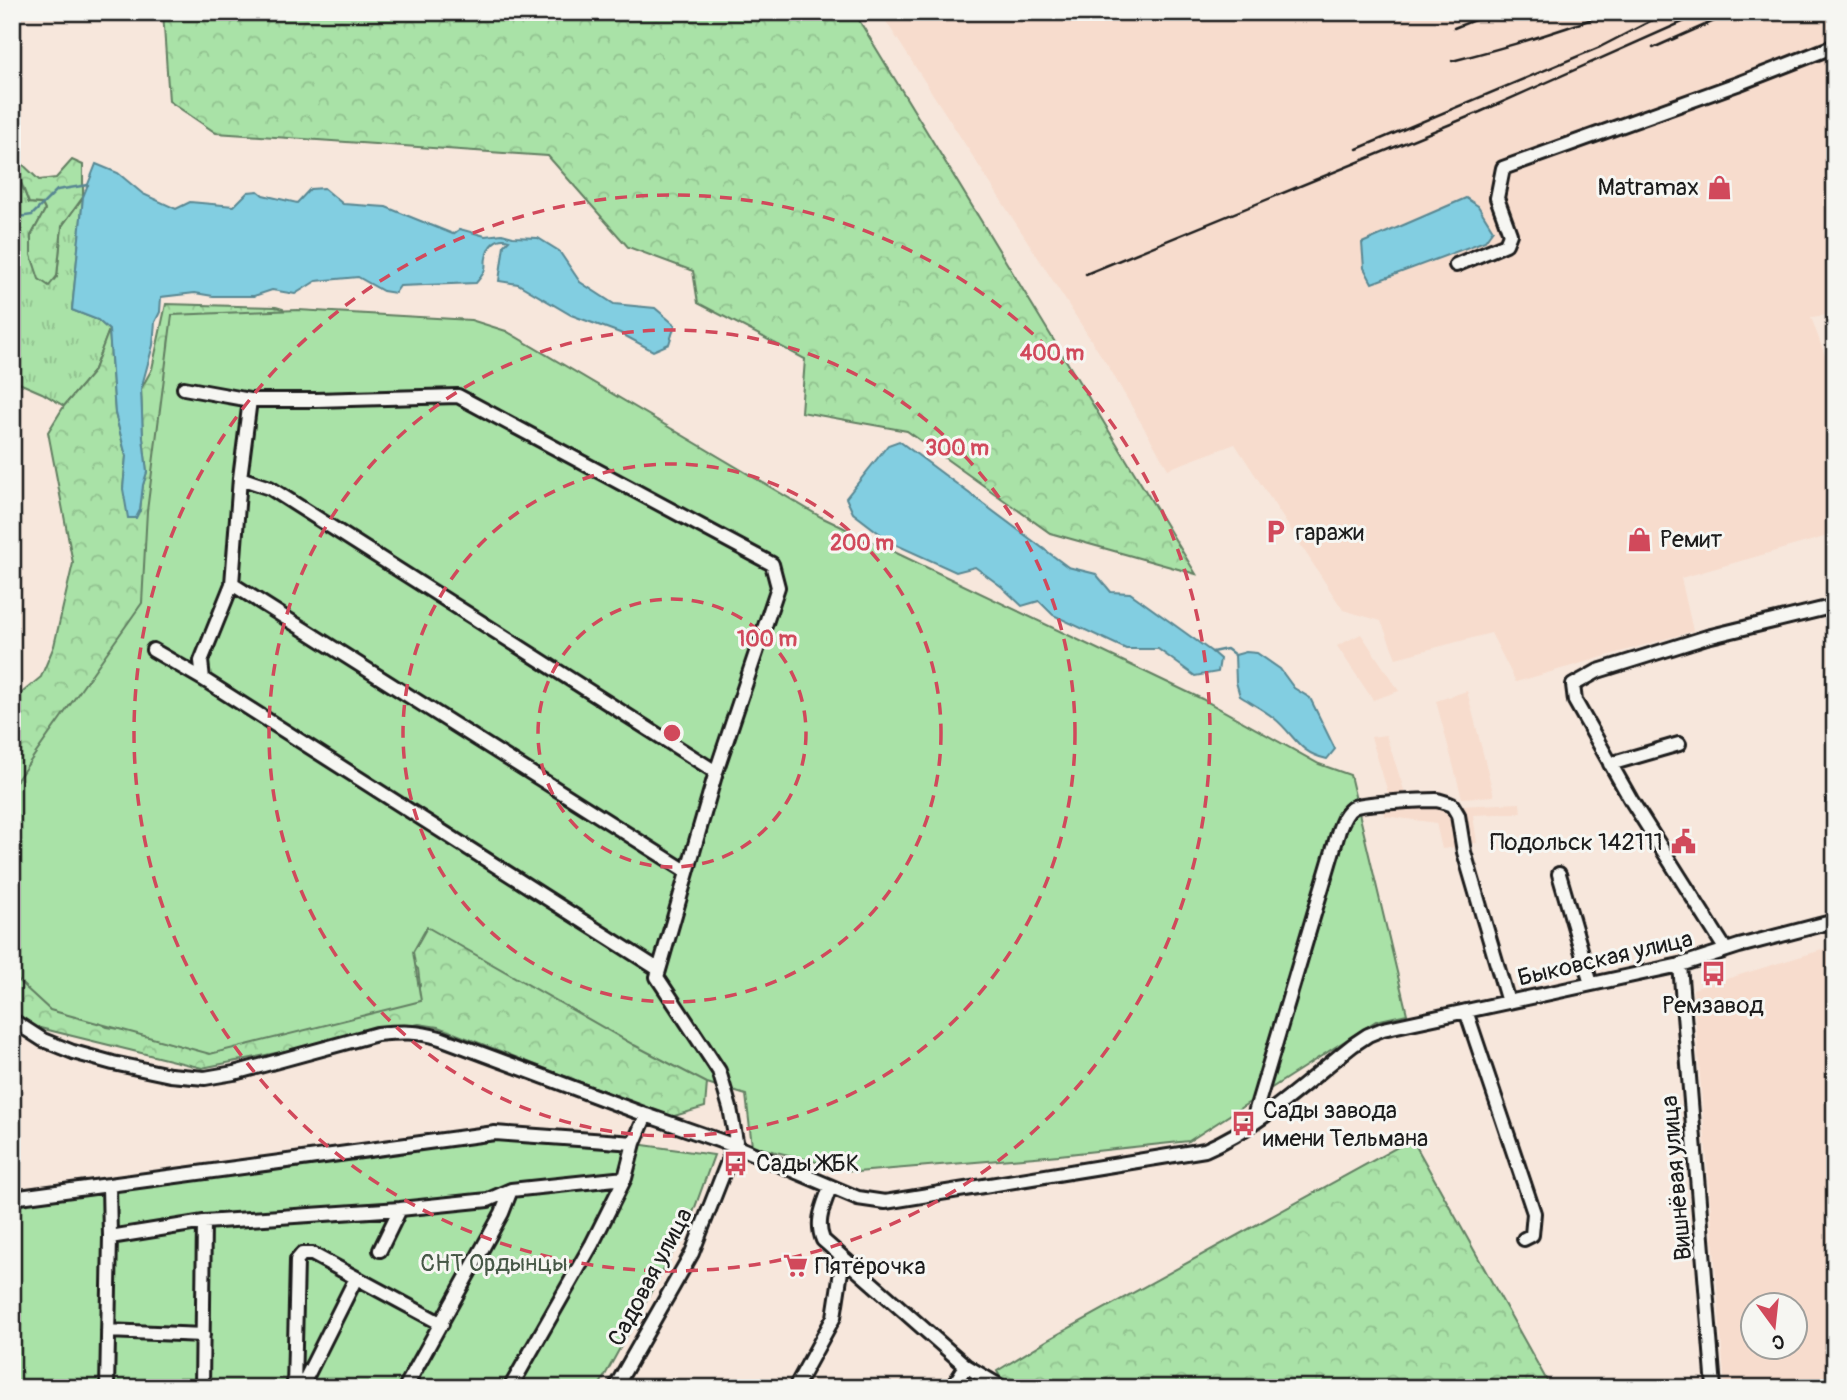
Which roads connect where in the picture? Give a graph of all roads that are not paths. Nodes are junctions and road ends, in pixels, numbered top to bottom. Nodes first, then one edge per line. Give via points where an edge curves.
1 (1835, 46) edge
2 (1456, 265) dead end
3 (184, 388) dead end
4 (250, 400) junction
5 (240, 478) junction
6 (232, 584) junction
7 (1835, 606) edge
8 (153, 650) dead end
9 (203, 679) junction
10 (1679, 744) dead end
11 (1610, 764) junction
12 (716, 772) junction
13 (687, 871) junction
14 (1559, 874) dead end
15 (1835, 921) edge
16 (1726, 950) junction
17 (1680, 965) junction
18 (658, 969) junction
19 (1591, 984) junction
20 (1508, 1002) junction
21 (1466, 1011) junction
22 (12, 1020) edge
23 (646, 1115) junction
24 (1252, 1124) junction
25 (634, 1143) junction
26 (735, 1146) junction
27 (625, 1178) junction
28 (109, 1185) junction
29 (830, 1187) junction
30 (511, 1190) junction
31 (12, 1198) edge
32 (400, 1209) junction
33 (204, 1222) junction
34 (110, 1237) junction
35 (1524, 1239) dead end
36 (380, 1250) dead end
37 (843, 1258) junction
38 (356, 1278) junction
39 (442, 1324) junction
40 (108, 1331) junction
41 (203, 1335) junction
42 (966, 1366) junction
43 (107, 1388) edge
44 (202, 1388) edge
45 (294, 1388) edge
46 (301, 1388) edge
47 (405, 1388) edge
48 (510, 1388) edge
49 (615, 1388) edge
50 (795, 1388) edge
51 (952, 1388) edge
52 (1003, 1388) edge
53 (1714, 1388) edge

1 - 2 street via 1503,169 1497,198 1510,234 1506,244
3 - 4 street
4 - 5 street
4 - 12 street via 458,396 772,564 778,587
5 - 6 street
5 - 12 street via 270,488
6 - 9 street via 201,661
6 - 13 street
7 - 11 street via 1707,637 1598,671 1573,685 1574,701
8 - 9 street
9 - 18 street
10 - 11 street
11 - 16 street
12 - 13 street
13 - 18 street
14 - 19 street
15 - 16 street, Быковская улица
16 - 17 street, Быковская улица
17 - 19 street, Быковская улица
17 - 53 street, Вишнёвая улица
18 - 26 street via 657,977 719,1071
19 - 20 street, Быковская улица
20 - 21 street, Быковская улица
20 - 24 street via 1452,805 1438,800 1354,807 1339,830
21 - 24 street, Быковская улица via 1368,1035
21 - 35 street via 1534,1213 1532,1235
22 - 23 street, Быковская улица via 43,1040 87,1056 205,1078 377,1034 420,1032
23 - 25 street
23 - 26 street, Быковская улица
24 - 29 street, Быковская улица via 1205,1150 908,1199 858,1198
25 - 27 street
25 - 28 street via 495,1133
26 - 29 street, Быковская улица
26 - 49 street, Садовая улица via 692,1253
27 - 30 street
27 - 48 street
28 - 31 street
28 - 34 street
29 - 37 street via 818,1229
30 - 32 street via 488,1200
30 - 39 street
32 - 33 street
32 - 36 street
33 - 34 street
33 - 41 street
34 - 40 street
37 - 42 street
37 - 50 street via 834,1317
38 - 39 street
38 - 45 street via 312,1254 302,1254 297,1260
38 - 46 street
39 - 47 street
40 - 41 street
40 - 43 street
41 - 44 street
42 - 51 street
42 - 52 street

